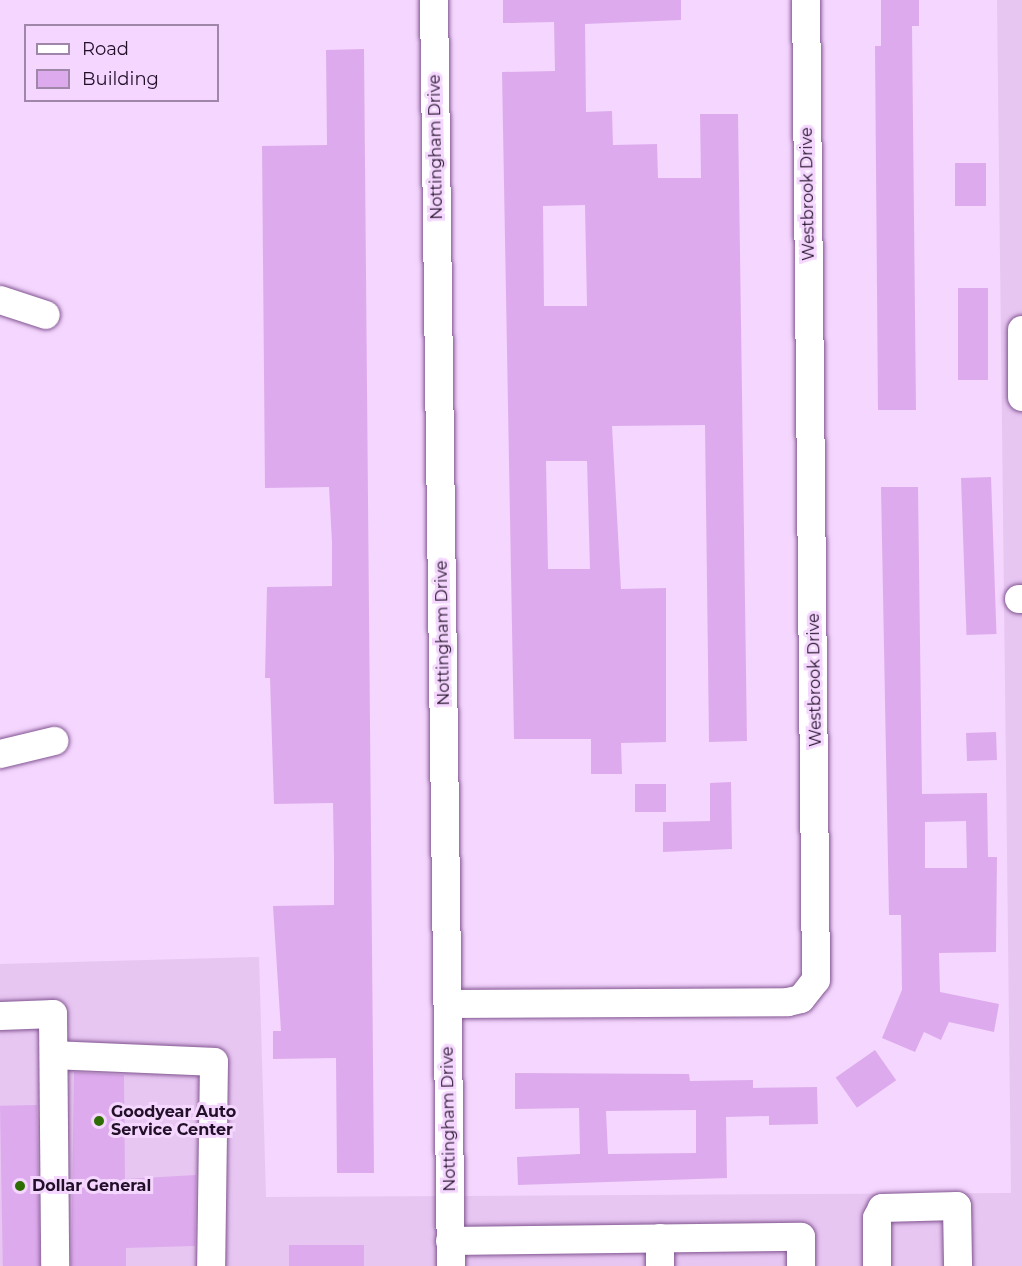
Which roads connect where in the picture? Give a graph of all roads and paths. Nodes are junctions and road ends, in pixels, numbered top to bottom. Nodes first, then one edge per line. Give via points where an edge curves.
1 (434, 0) edge
2 (806, 0) edge
3 (0, 300) edge
4 (46, 315) dead end
5 (1022, 330) edge
6 (1022, 397) edge
7 (54, 741) dead end
8 (0, 754) edge
9 (448, 1004) junction
10 (0, 1016) edge
11 (54, 1055) junction
12 (660, 1238) junction
13 (451, 1254) edge
14 (55, 1266) edge
15 (212, 1266) edge
16 (660, 1266) edge
17 (801, 1266) edge
18 (877, 1266) edge
19 (958, 1266) edge

1 - 9 street, Nottingham Drive
2 - 9 street, Westbrook Drive via 816,980 801,999 788,1002
3 - 4 street
5 - 6 street
7 - 8 street
9 - 13 street, Nottingham Drive
10 - 11 street via 53,1014
11 - 14 street
11 - 15 street via 214,1062
12 - 13 street
12 - 16 street
12 - 17 street via 801,1237
18 - 19 street via 877,1218 882,1208 957,1206

